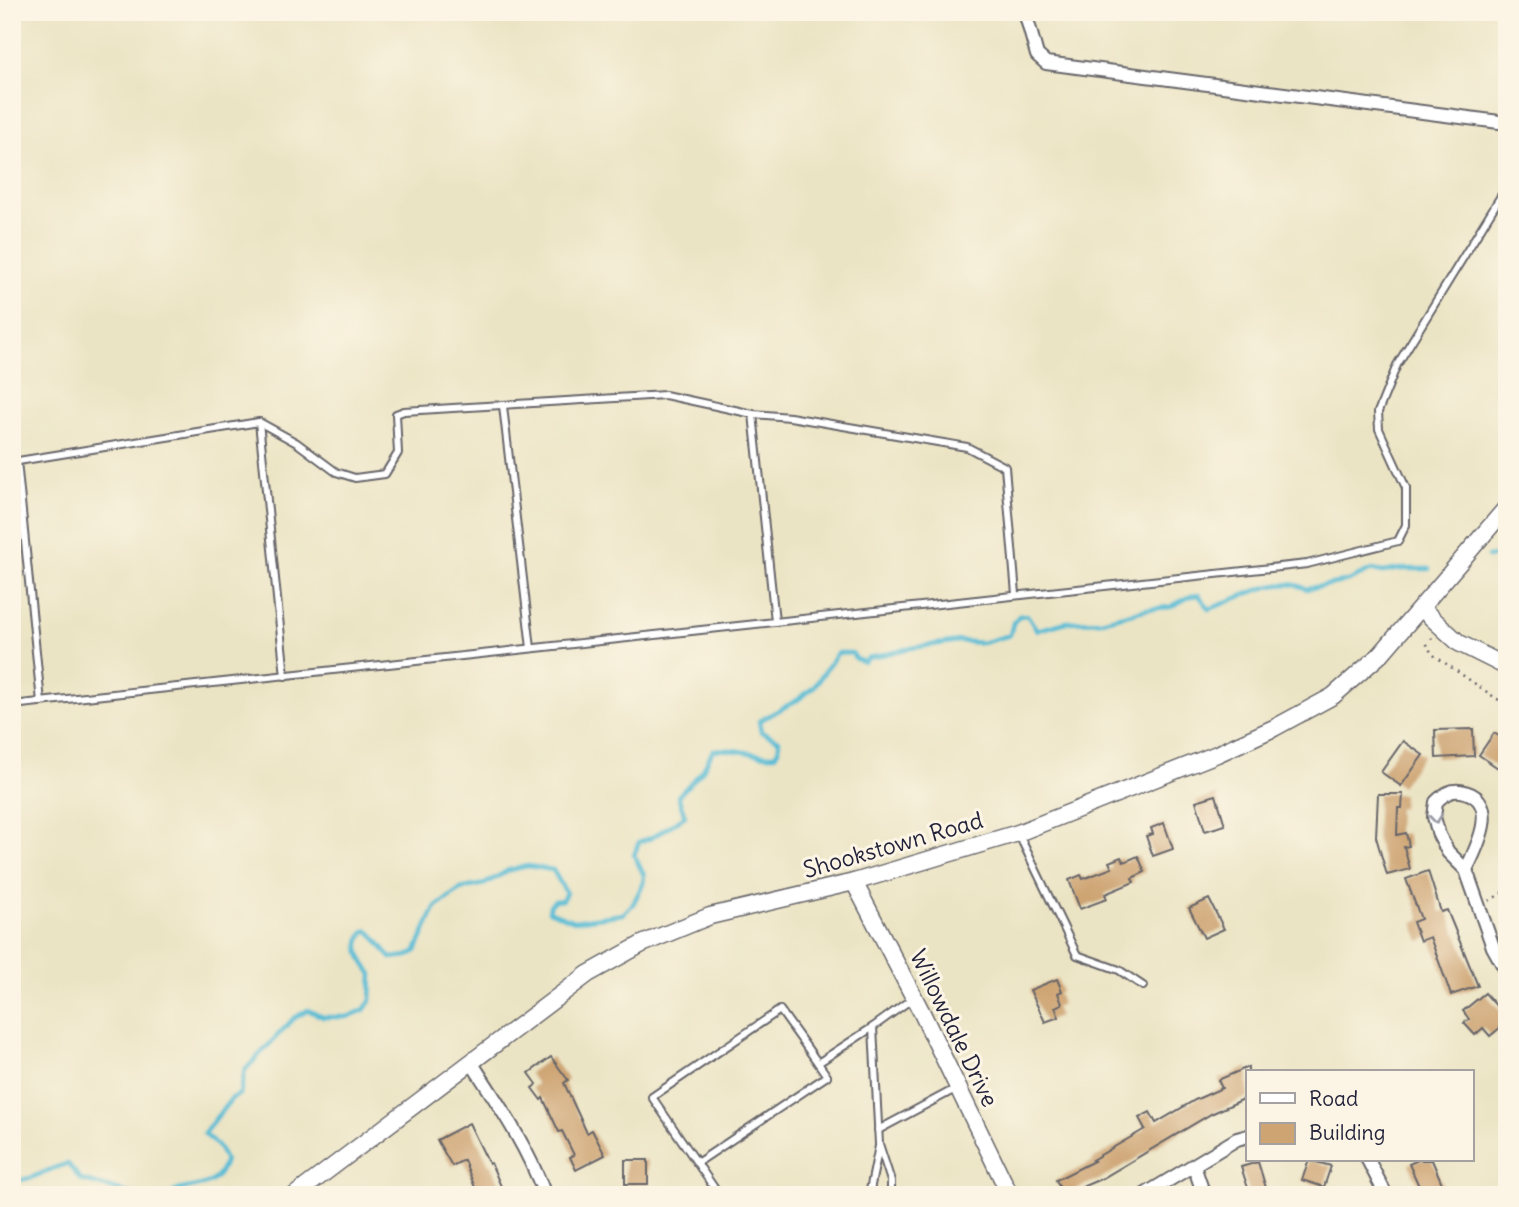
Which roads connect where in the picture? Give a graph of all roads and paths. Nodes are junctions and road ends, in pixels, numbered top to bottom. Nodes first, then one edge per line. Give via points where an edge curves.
1 (1025, 12) edge
2 (1507, 123) edge
3 (1507, 186) edge
4 (503, 406) junction
5 (753, 414) junction
6 (259, 422) junction
7 (14, 462) edge
8 (1507, 507) edge
9 (1016, 594) junction
10 (1421, 608) junction
11 (775, 621) junction
12 (1440, 626) junction
13 (531, 648) junction
14 (1507, 667) edge
15 (285, 676) junction
16 (41, 702) junction
17 (1507, 703) edge
18 (12, 705) edge
19 (1018, 833) junction
20 (1466, 870) junction
21 (855, 882) junction
22 (1507, 890) edge
23 (1480, 909) junction
24 (1507, 972) edge
25 (1143, 986) dead end
26 (914, 997) junction
27 (873, 1027) junction
28 (471, 1062) junction
29 (818, 1063) junction
30 (958, 1087) junction
31 (878, 1130) junction
32 (1246, 1137) edge
33 (879, 1144) junction
34 (1369, 1162) edge
35 (697, 1163) junction
36 (1194, 1167) junction
37 (295, 1195) edge
38 (545, 1195) edge
39 (719, 1195) edge
40 (869, 1195) edge
41 (891, 1195) edge
42 (1010, 1195) edge
43 (1144, 1195) edge
44 (1204, 1195) edge
45 (1386, 1195) edge

1 - 2 street via 1037,55 1046,63
3 - 9 lane via 1397,365 1378,412 1379,429 1406,488 1406,525 1398,541 1307,564
4 - 5 lane via 665,395
4 - 6 lane via 396,414 398,453 385,474 355,478 336,472
4 - 13 lane
5 - 9 lane via 967,447 1005,467
5 - 11 lane
6 - 7 lane
6 - 15 lane
7 - 16 lane
8 - 10 street, Shookstown Road
9 - 11 lane
10 - 12 street
10 - 19 street, Shookstown Road via 1381,654 1333,696 1217,754
11 - 13 lane
12 - 14 street via 1459,643
12 - 17 path via 1427,645 1432,654
13 - 15 lane
15 - 16 lane
16 - 18 lane
19 - 21 street, Shookstown Road
19 - 25 lane via 1077,955 1119,970
20 -> 20 street via 1481,838 1481,804 1473,794 1447,792 1436,802 1434,817 1448,852
20 - 23 street
21 - 26 street, Willowdale Drive
21 - 28 street, Shookstown Road via 710,916 642,944 588,974
22 - 23 path
23 - 24 street
26 - 27 lane
26 - 30 street, Willowdale Drive
27 - 29 lane
27 - 31 lane
28 - 37 street, Shookstown Road
28 - 38 street via 513,1126
29 - 35 lane via 827,1076
29 - 35 lane via 780,1010 652,1097
30 - 31 lane
30 - 42 street, Willowdale Drive
31 - 33 lane
32 - 36 street
33 - 40 lane
33 - 41 lane
34 - 45 street
35 - 39 lane
36 - 43 street
36 - 44 street

